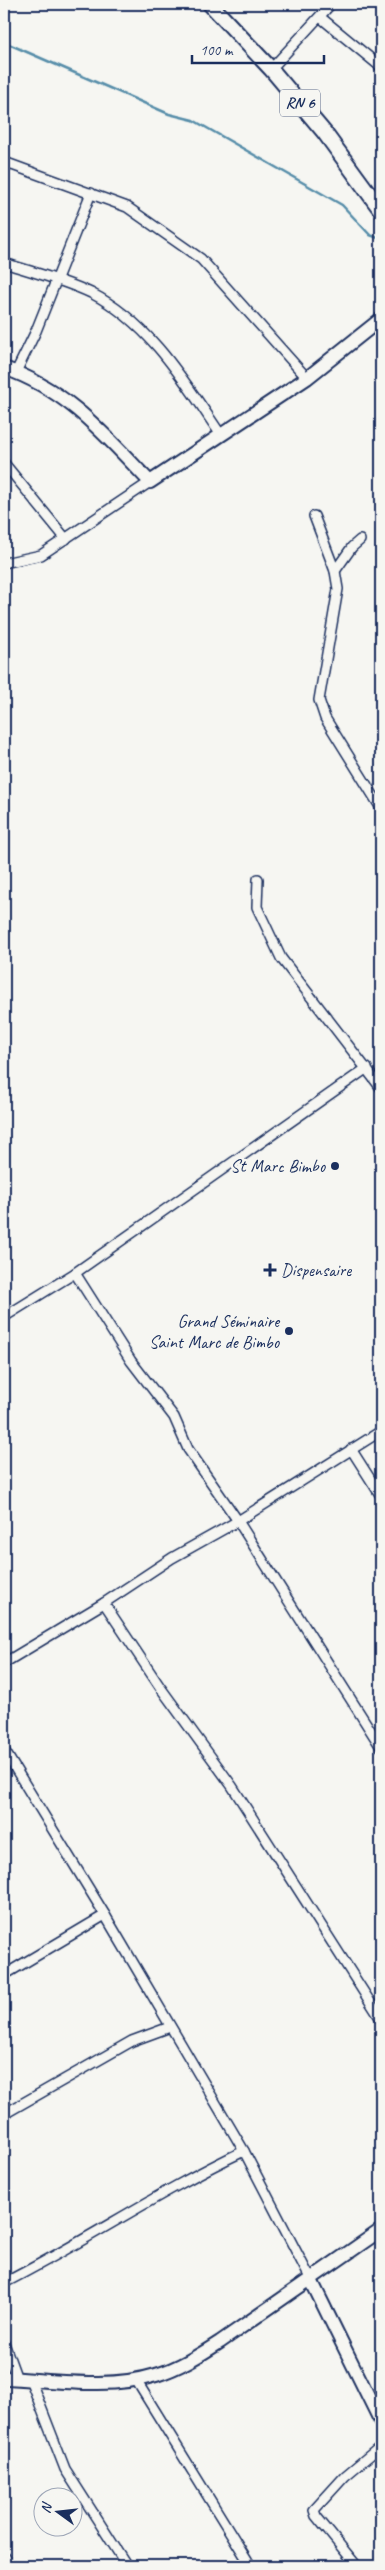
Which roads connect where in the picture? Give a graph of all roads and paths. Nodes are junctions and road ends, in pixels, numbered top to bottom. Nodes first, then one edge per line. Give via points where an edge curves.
1 (210, 4) edge
2 (331, 4) edge
3 (320, 17) junction
4 (381, 67) edge
5 (271, 69) junction
6 (4, 162) edge
7 (91, 193) junction
8 (381, 210) edge
9 (4, 263) edge
10 (56, 280) junction
11 (381, 319) edge
12 (10, 370) edge
13 (307, 378) junction
14 (221, 435) junction
15 (4, 463) edge
16 (150, 482) junction
17 (314, 516) dead end
18 (66, 539) junction
19 (360, 540) dead end
20 (4, 563) edge
21 (335, 571) junction
22 (381, 808) edge
23 (258, 879) dead end
24 (367, 1068) junction
25 (381, 1088) edge
26 (75, 1272) junction
27 (4, 1317) edge
28 (381, 1430) edge
29 (351, 1449) junction
30 (381, 1496) edge
31 (238, 1521) junction
32 (104, 1603) junction
33 (4, 1663) edge
34 (381, 1747) edge
35 (4, 1750) edge
36 (105, 1915) junction
37 (4, 1975) edge
38 (381, 2019) edge
39 (170, 2027) junction
40 (4, 2114) edge
41 (244, 2151) junction
42 (381, 2230) edge
43 (310, 2278) junction
44 (4, 2283) edge
45 (4, 2343) edge
46 (4, 2378) edge
47 (17, 2379) junction
48 (30, 2379) junction
49 (136, 2380) junction
50 (381, 2422) edge
51 (381, 2446) edge
52 (4, 2557) edge
53 (10, 2566) edge
54 (127, 2566) edge
55 (251, 2566) edge
56 (357, 2566) edge

1 - 5 main road, RN 6
2 - 3 street
3 - 4 street
3 - 5 street
5 - 8 main road, RN 6 via 324,132
6 - 7 street
7 - 10 street
7 - 13 street via 127,207 201,259
9 - 10 street
10 - 12 street
10 - 14 street via 91,293 133,322 168,356
11 - 13 street
12 - 16 street via 55,393 82,412
13 - 14 street
14 - 16 street
15 - 18 street
16 - 18 street
17 - 21 street
18 - 20 street via 41,555
19 - 21 street
21 - 22 street via 337,606 319,700 325,718
23 - 24 street via 257,907 281,958
24 - 25 street
24 - 26 street
26 - 27 street
26 - 31 street via 131,1361 174,1418 188,1449
28 - 29 street
29 - 30 street
29 - 31 street
31 - 32 street via 172,1558
31 - 34 street
32 - 33 street
32 - 38 street via 232,1786
35 - 36 street
36 - 37 street
36 - 39 street
39 - 40 street via 132,2041
39 - 41 street
41 - 43 street
41 - 44 street
42 - 43 street
43 - 49 street via 196,2357
43 - 50 street
45 - 47 street
46 - 47 street
47 - 48 street
48 - 49 street via 107,2383
48 - 54 street via 66,2469
49 - 55 street
51 - 56 street via 345,2476 314,2510
52 - 53 street

